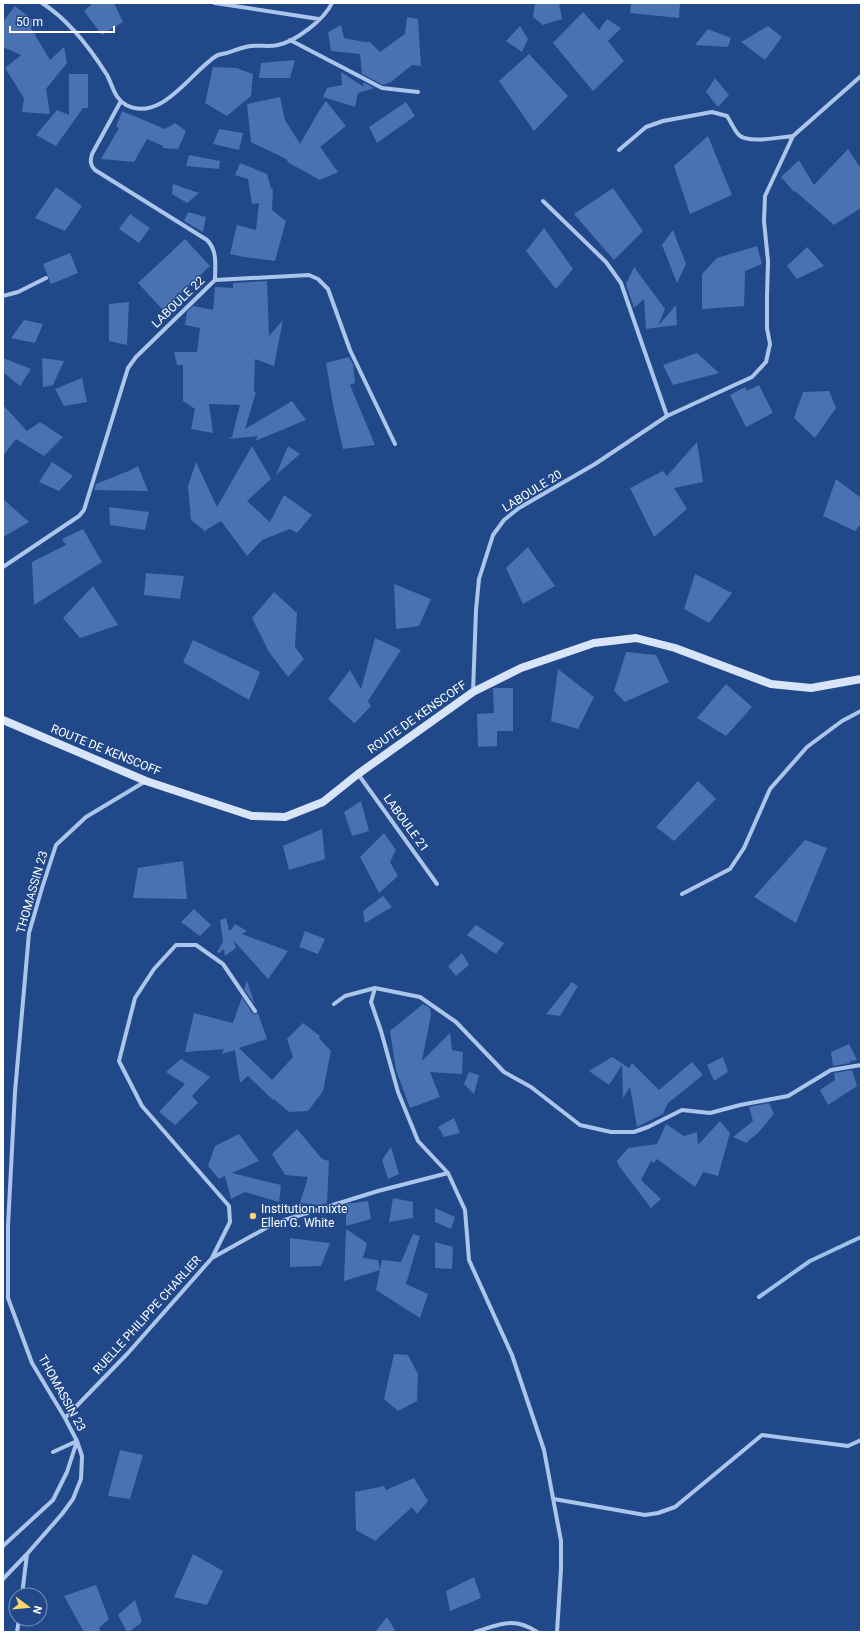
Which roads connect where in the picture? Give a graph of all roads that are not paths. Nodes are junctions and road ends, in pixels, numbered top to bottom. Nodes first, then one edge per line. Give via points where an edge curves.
1 (42, 3) edge
2 (215, 3) edge
3 (332, 3) edge
4 (319, 19) junction
5 (290, 40) junction
6 (861, 76) edge
7 (418, 92) dead end
8 (121, 101) junction
9 (793, 136) junction
10 (619, 150) dead end
11 (543, 201) dead end
12 (46, 278) dead end
13 (215, 280) junction
14 (3, 296) edge
15 (667, 416) junction
16 (395, 444) dead end
17 (3, 567) edge
18 (861, 679) edge
19 (473, 692) junction
20 (861, 711) edge
21 (3, 720) edge
22 (358, 774) junction
23 (146, 781) junction
24 (437, 884) dead end
25 (682, 894) dead end
26 (374, 988) junction
27 (334, 1004) dead end
28 (255, 1011) dead end
29 (861, 1065) edge
30 (448, 1173) junction
31 (212, 1258) junction
32 (65, 1418) junction
33 (861, 1440) edge
34 (77, 1441) junction
35 (53, 1452) dead end
36 (554, 1499) junction
37 (3, 1546) edge
38 (27, 1554) junction
39 (3, 1579) edge
40 (23, 1587) edge
41 (475, 1632) edge
42 (537, 1632) edge
43 (557, 1632) edge

1 - 8 street via 82,39 108,76
2 - 4 street
3 - 4 street
4 - 5 street via 312,27
5 - 7 street via 382,88
5 - 8 street via 278,45 250,46 216,56 186,84 150,109 136,109
6 - 9 street
8 - 13 street via 92,154 91,166 207,240 215,250
9 - 10 street via 754,140 744,138 739,135 727,116 712,112 663,121 646,128
9 - 15 street, LABOULE 20 via 765,196 764,221 768,261 767,328 770,344 766,362 752,377
11 - 15 street via 606,262 621,283
12 - 14 street via 18,292
13 - 16 street, LABOULE 22 via 310,275 328,288 350,350
13 - 17 street, LABOULE 22 via 136,357 128,368 84,510 79,516
15 - 19 street, LABOULE 20 via 595,464 519,508 504,520 493,535 479,579
18 - 19 main road, ROUTE DE KENSCOFF via 812,688 771,684 675,648 636,638 594,643 521,668
19 - 22 main road, ROUTE DE KENSCOFF
20 - 25 street via 842,721 807,747 770,789 744,848 730,869
21 - 23 main road, ROUTE DE KENSCOFF
22 - 23 main road, ROUTE DE KENSCOFF via 323,802 285,817 252,816
22 - 24 street, LABOULE 21
23 - 32 street, THOMASSIN 23 via 86,817 56,845 28,934 15,1092 8,1226 8,1298 32,1363
26 - 27 street via 345,996
26 - 29 street via 420,997 456,1022 504,1072 531,1087 580,1126 611,1132 634,1132 682,1110 710,1113 788,1096 831,1070
26 - 30 street via 370,1002 398,1092 418,1141
28 - 31 street via 222,964 196,945 176,945 154,969 135,998 119,1061 142,1106 229,1206 230,1222
30 - 31 street, RUELLE PHILIPPE CHARLIER via 378,1190 275,1223
30 - 36 street via 465,1210 469,1260 512,1355 544,1450
31 - 32 street, RUELLE PHILIPPE CHARLIER via 128,1353
32 - 34 street, THOMASSIN 23
33 - 36 street via 848,1446 762,1435 675,1506 658,1513 645,1514
34 - 35 street
34 - 37 street via 67,1472 53,1500
34 - 38 street, THOMASSIN 23 via 82,1456 81,1479 73,1499
36 - 43 street via 561,1541 562,1569
38 - 39 street, THOMASSIN 23
38 - 40 street
41 - 42 street via 507,1622 521,1624

